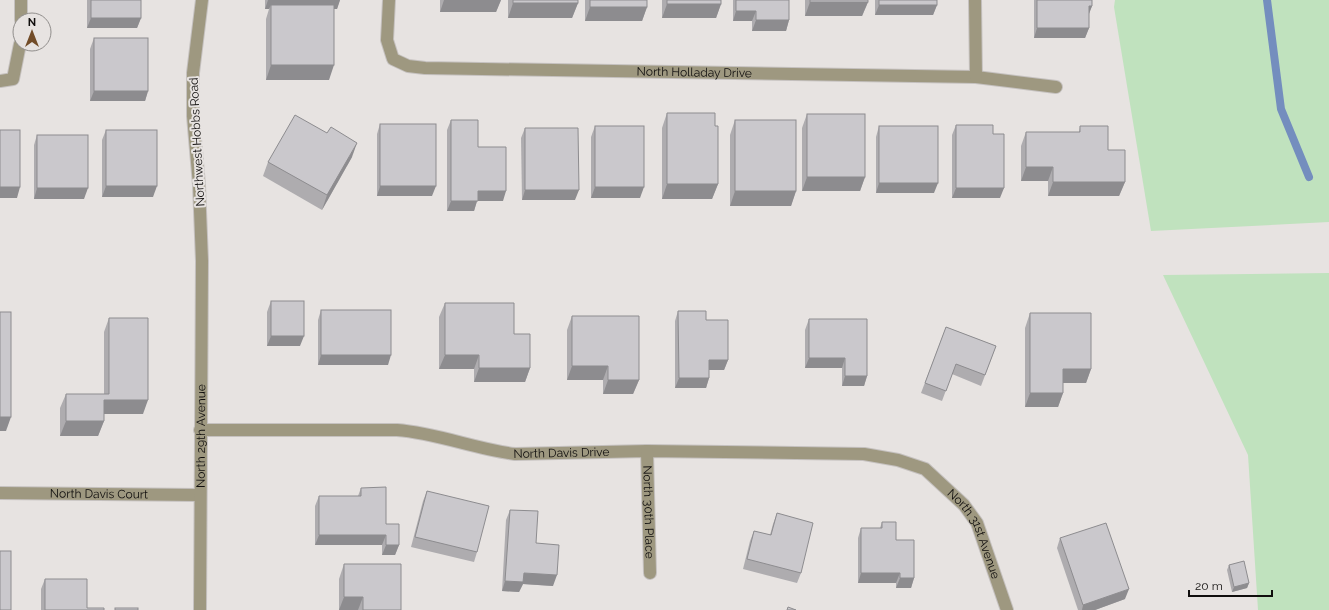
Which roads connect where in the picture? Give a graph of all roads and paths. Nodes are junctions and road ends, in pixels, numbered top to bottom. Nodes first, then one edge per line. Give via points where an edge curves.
1 (21, 0) edge
2 (202, 0) edge
3 (389, 0) edge
4 (975, 0) edge
5 (21, 12) edge
6 (18, 52) edge
7 (976, 77) junction
8 (0, 81) edge
9 (1056, 87) dead end
10 (202, 261) joint
11 (200, 430) junction
12 (647, 451) junction
13 (925, 469) joint
14 (0, 493) edge
15 (199, 495) junction
16 (650, 573) dead end
17 (200, 610) edge
18 (1007, 610) edge

1 - 5 street
2 - 10 street, Northwest Hobbs Road via 193,73 193,116
3 - 7 street, North Holladay Drive via 387,40 393,59 408,66
4 - 7 street
6 - 8 street via 13,79
7 - 9 street, North Holladay Drive
10 - 11 street, North 29th Avenue
11 - 12 street, North Davis Drive via 419,431 515,454
11 - 15 street, North 29th Avenue
12 - 13 street, North Davis Drive via 864,454 898,460
12 - 16 street, North 30th Place
13 - 18 street, North 31st Avenue via 964,505 977,523
14 - 15 street, North Davis Court
15 - 17 street, North 29th Avenue

